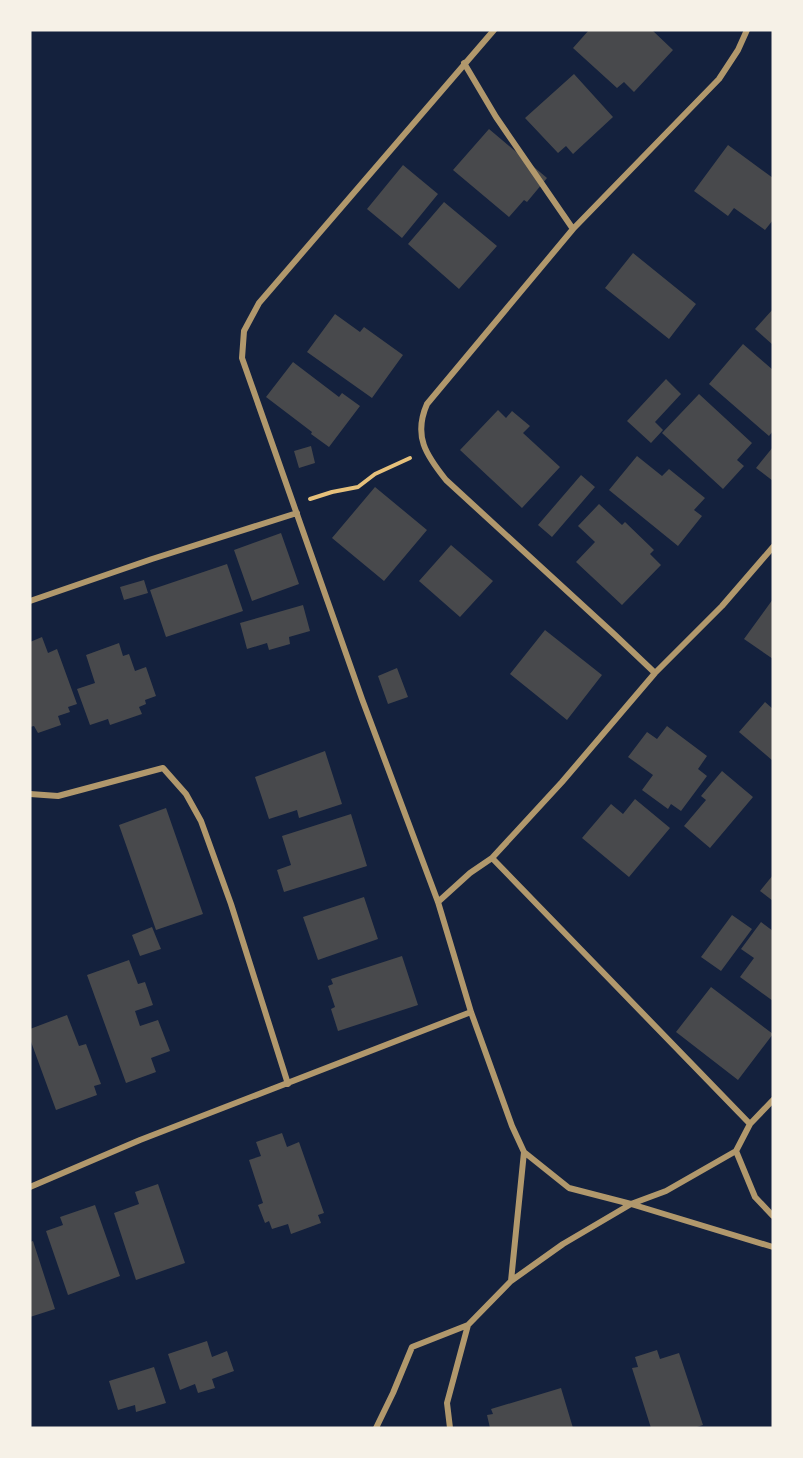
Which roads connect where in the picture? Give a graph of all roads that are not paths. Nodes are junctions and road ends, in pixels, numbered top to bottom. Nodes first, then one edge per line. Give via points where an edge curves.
1 (494, 30) edge
2 (747, 30) edge
3 (464, 63) junction
4 (573, 229) junction
5 (297, 513) junction
6 (773, 547) edge
7 (30, 602) edge
8 (655, 673) junction
9 (30, 794) edge
10 (492, 858) junction
11 (438, 902) junction
12 (471, 1012) junction
13 (288, 1084) junction
14 (773, 1100) edge
15 (750, 1124) junction
16 (736, 1151) junction
17 (524, 1152) junction
18 (30, 1187) edge
19 (631, 1204) junction
20 (773, 1216) edge
21 (773, 1247) edge
22 (511, 1281) junction
23 (468, 1325) junction
24 (375, 1428) edge
25 (450, 1428) edge

1 - 3 street
2 - 4 street via 719,79
3 - 4 street via 495,117
3 - 5 street via 258,303 244,331 242,358
4 - 8 street via 427,404 420,433 429,459 446,480
5 - 7 street
5 - 11 street
6 - 8 street via 722,606
8 - 10 street
9 - 13 street via 58,796 163,768 186,794 201,821
10 - 11 street
10 - 15 street
11 - 12 street
12 - 13 street
12 - 17 street
13 - 18 street
14 - 15 street
15 - 16 street
16 - 19 street via 666,1191
16 - 20 street via 755,1197
17 - 19 street via 569,1188
17 - 22 street
19 - 21 street
19 - 22 street via 563,1244
22 - 23 street
23 - 24 street via 412,1347
23 - 25 street via 447,1402

